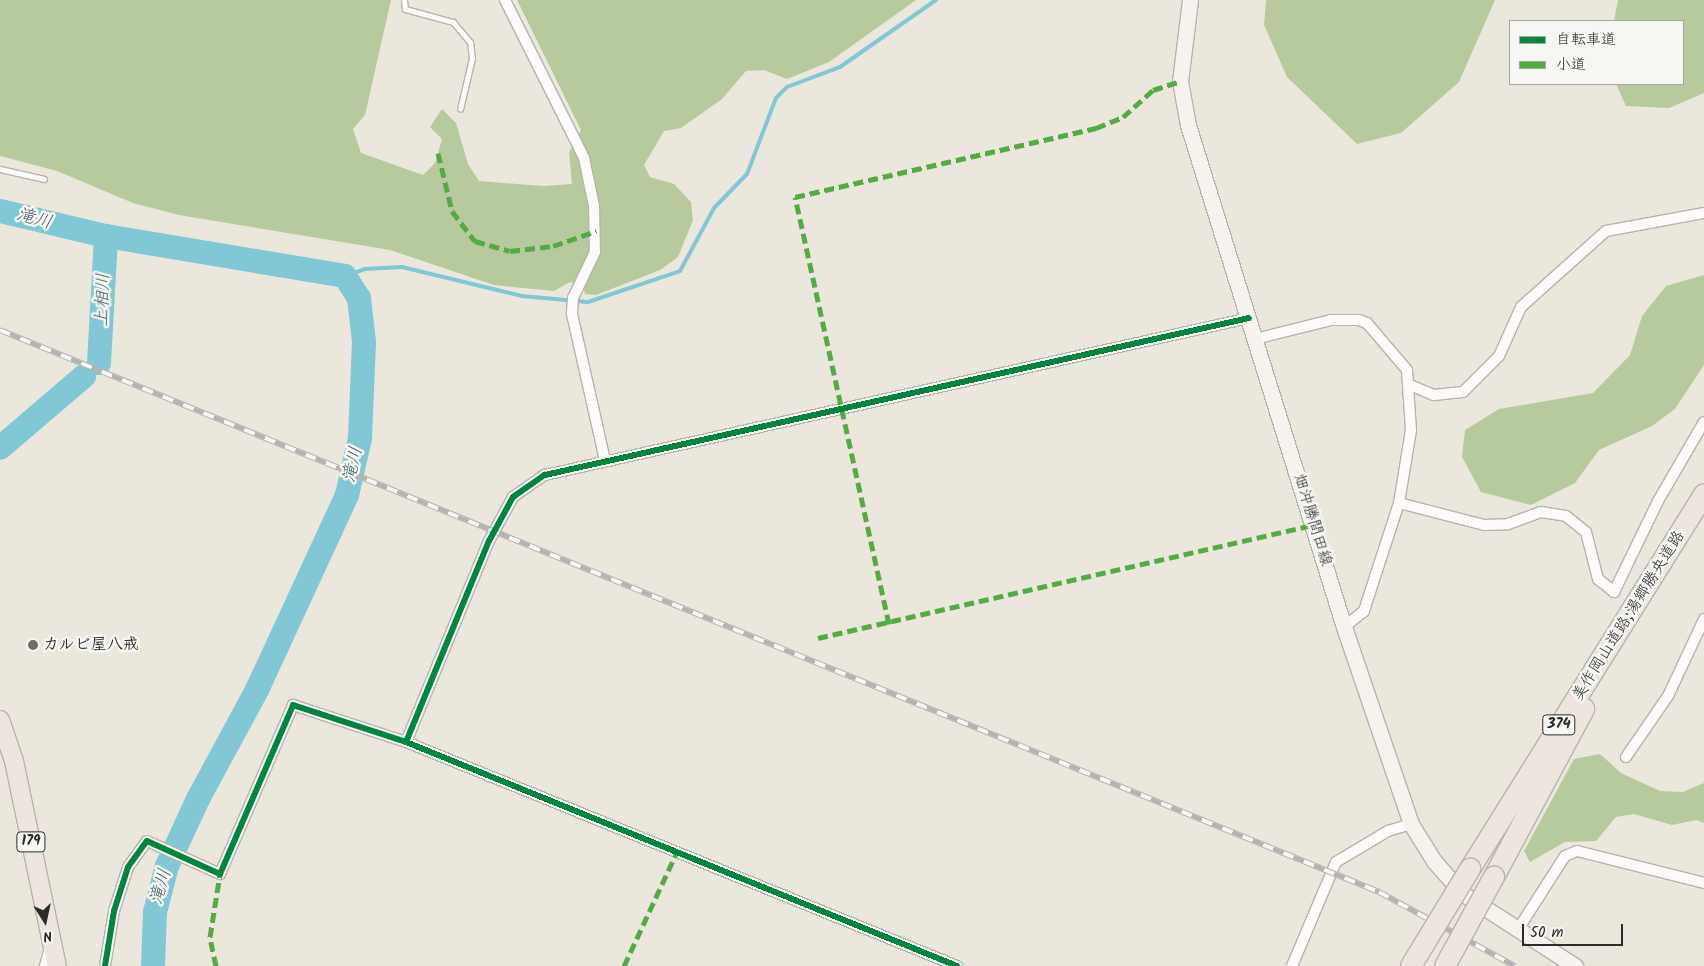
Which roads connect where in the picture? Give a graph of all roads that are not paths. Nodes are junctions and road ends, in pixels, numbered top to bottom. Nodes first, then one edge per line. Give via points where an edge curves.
1 (404, 0) edge
2 (505, 0) edge
3 (1190, 0) edge
4 (460, 109) dead end
5 (0, 169) edge
6 (44, 179) dead end
7 (1704, 213) edge
8 (1249, 318) junction
9 (1255, 339) junction
10 (1410, 385) junction
11 (1704, 422) edge
12 (606, 460) junction
13 (1704, 494) edge
14 (1399, 503) junction
15 (1652, 584) junction
16 (1704, 619) edge
17 (1344, 627) junction
18 (0, 720) edge
19 (406, 742) junction
20 (1626, 757) dead end
21 (1411, 824) junction
22 (1704, 883) edge
23 (1517, 930) junction
24 (51, 944) junction
25 (45, 966) edge
26 (57, 966) edge
27 (105, 966) edge
28 (957, 966) edge
29 (1292, 966) edge
30 (1411, 966) edge
31 (1445, 966) edge
32 (1575, 966) edge

1 - 4 lane via 405,9 453,22 470,42 472,58
2 - 12 street via 584,158 596,231 594,252 573,298 572,314
3 - 8 main road, 畑沖勝間田線 via 1180,81 1188,125
5 - 6 lane
7 - 10 street via 1606,230 1521,307 1499,356 1463,392 1434,395
8 - 9 main road, 畑沖勝間田線
8 - 12 street
9 - 10 street via 1331,320 1359,320 1402,363
9 - 17 main road, 畑沖勝間田線
10 - 14 street via 1411,430
11 - 14 street via 1658,501 1614,592 1598,579 1586,532 1566,516 1541,512 1508,524 1484,525
12 - 19 street via 545,475 514,497 489,541
13 - 15 highway, 美作岡山道路;湯郷勝央道路 / 374
14 - 17 street via 1364,611
15 - 30 highway, 美作岡山道路;湯郷勝央道路 / 374, bridge
15 - 31 highway, bridge
16 - 20 street via 1668,696
17 - 21 main road, 畑沖勝間田線
18 - 24 highway, 179 via 14,760
19 - 27 street via 293,705 220,874 147,841 128,867 114,911
19 - 28 street
21 - 23 main road, 畑沖勝間田線 via 1434,861 1462,893
21 - 29 street via 1388,831 1336,862
22 - 23 street via 1577,851 1565,856
23 - 32 main road, 畑沖勝間田線
24 - 25 street
24 - 26 highway, 179

